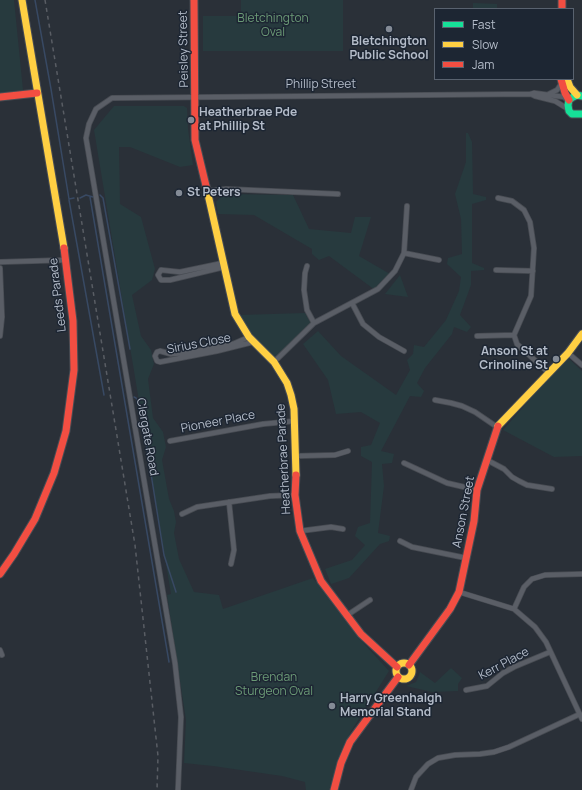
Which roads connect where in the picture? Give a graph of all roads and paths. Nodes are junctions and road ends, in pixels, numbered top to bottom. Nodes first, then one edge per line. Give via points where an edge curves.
1 (22, 0) edge
2 (194, 0) edge
3 (563, 80) edge
4 (37, 93) junction
5 (531, 94) junction
6 (549, 94) junction
7 (580, 96) edge
8 (0, 97) edge
9 (195, 97) junction
10 (112, 98) joint
11 (569, 103) junction
12 (581, 116) edge
13 (207, 191) junction
14 (338, 194) dead end
15 (498, 198) dead end
16 (407, 206) dead end
17 (404, 253) junction
18 (66, 260) junction
19 (439, 260) dead end
20 (0, 262) edge
21 (224, 265) junction
22 (307, 266) dead end
23 (0, 268) edge
24 (496, 270) dead end
25 (533, 272) junction
26 (352, 303) junction
27 (314, 322) junction
28 (582, 334) edge
29 (514, 335) junction
30 (0, 336) edge
31 (478, 336) dead end
32 (251, 340) junction
33 (404, 351) dead end
34 (568, 353) junction
35 (274, 362) junction
36 (582, 365) edge
37 (549, 373) junction
38 (435, 400) dead end
39 (295, 421) junction
40 (497, 427) junction
41 (170, 441) dead end
42 (348, 451) dead end
43 (296, 456) junction
44 (487, 460) junction
45 (404, 463) dead end
46 (552, 489) dead end
47 (477, 490) junction
48 (295, 495) junction
49 (228, 502) junction
50 (182, 514) dead end
51 (343, 529) dead end
52 (300, 531) junction
53 (400, 541) dead end
54 (466, 558) junction
55 (231, 564) dead end
56 (0, 574) edge
57 (582, 574) edge
58 (458, 592) junction
59 (370, 600) dead end
60 (514, 609) junction
61 (346, 616) junction
62 (550, 652) junction
63 (409, 665) junction
64 (397, 667) junction
65 (398, 677) junction
66 (466, 690) dead end
67 (581, 716) edge
68 (178, 790) edge
69 (334, 790) edge
70 (410, 790) edge

1 - 4 street, Leeds Parade
2 - 9 street, Peisley Street
3 - 6 street via 557,90
3 - 7 street
3 - 11 street
4 - 8 street
4 - 18 street, Leeds Parade
5 - 6 street, Phillip Street
5 - 9 street, Phillip Street
5 - 11 street, Phillip Street
6 - 11 street, Phillip Street via 564,97
7 - 11 street via 573,97
9 - 10 street, Phillip Street
9 - 13 street, Heatherbrae Parade via 194,140
10 - 68 street, Clergate Road via 96,109 86,138 175,663 181,717
11 - 12 street via 574,115
13 - 14 street via 226,189
13 - 21 street, Heatherbrae Parade
15 - 25 street via 512,200 524,210 530,222 534,248
16 - 17 street
17 - 19 street
17 - 26 street via 395,271 378,289
18 - 20 street
18 - 56 street, Leeds Parade via 74,344 72,389 66,431 54,474 40,508
21 - 21 street via 170,280 161,280 158,275 161,270 180,272
21 - 32 street, Heatherbrae Parade via 235,314
22 - 27 street via 304,290 307,310
23 - 30 street
24 - 25 street
25 - 29 street via 531,296
26 - 27 street
26 - 33 street via 363,324 379,337
27 - 35 street
28 - 34 street, Anson Street
29 - 31 street
29 - 37 street via 517,344
32 - 32 street, Sirius Close via 217,351 160,362 155,356 160,351 171,354 188,353
32 - 35 street, Heatherbrae Parade
34 - 36 street
34 - 37 street, Anson Street
35 - 39 street, Heatherbrae Parade via 287,383
37 - 40 street, Anson Street
38 - 40 street via 462,406
39 - 41 street, Pioneer Place via 263,424
39 - 43 street, Heatherbrae Parade
40 - 44 street, Anson Street
42 - 43 street via 335,455
43 - 48 street, Heatherbrae Parade
44 - 46 street via 504,469 518,481
44 - 47 street, Anson Street
45 - 47 street via 447,483
47 - 54 street, Anson Street
48 - 49 street
48 - 52 street, Heatherbrae Parade
49 - 50 street via 196,507
49 - 55 street via 234,550
51 - 52 street via 331,527
52 - 61 street, Heatherbrae Parade via 321,581
53 - 54 street via 412,547
54 - 58 street, Anson Street
57 - 60 street via 545,575 532,579 524,587
58 - 60 street
58 - 63 street, Anson Street via 450,609
59 - 61 street
60 - 62 street via 535,627
61 - 64 street, Heatherbrae Parade via 361,634
62 - 66 street, Kerr Place via 508,670 487,686
62 - 67 street
63 - 64 street via 402,663
63 - 65 street via 412,671 409,677
64 - 65 street
65 - 69 street via 350,742
67 - 70 street via 494,752 438,758 416,777

